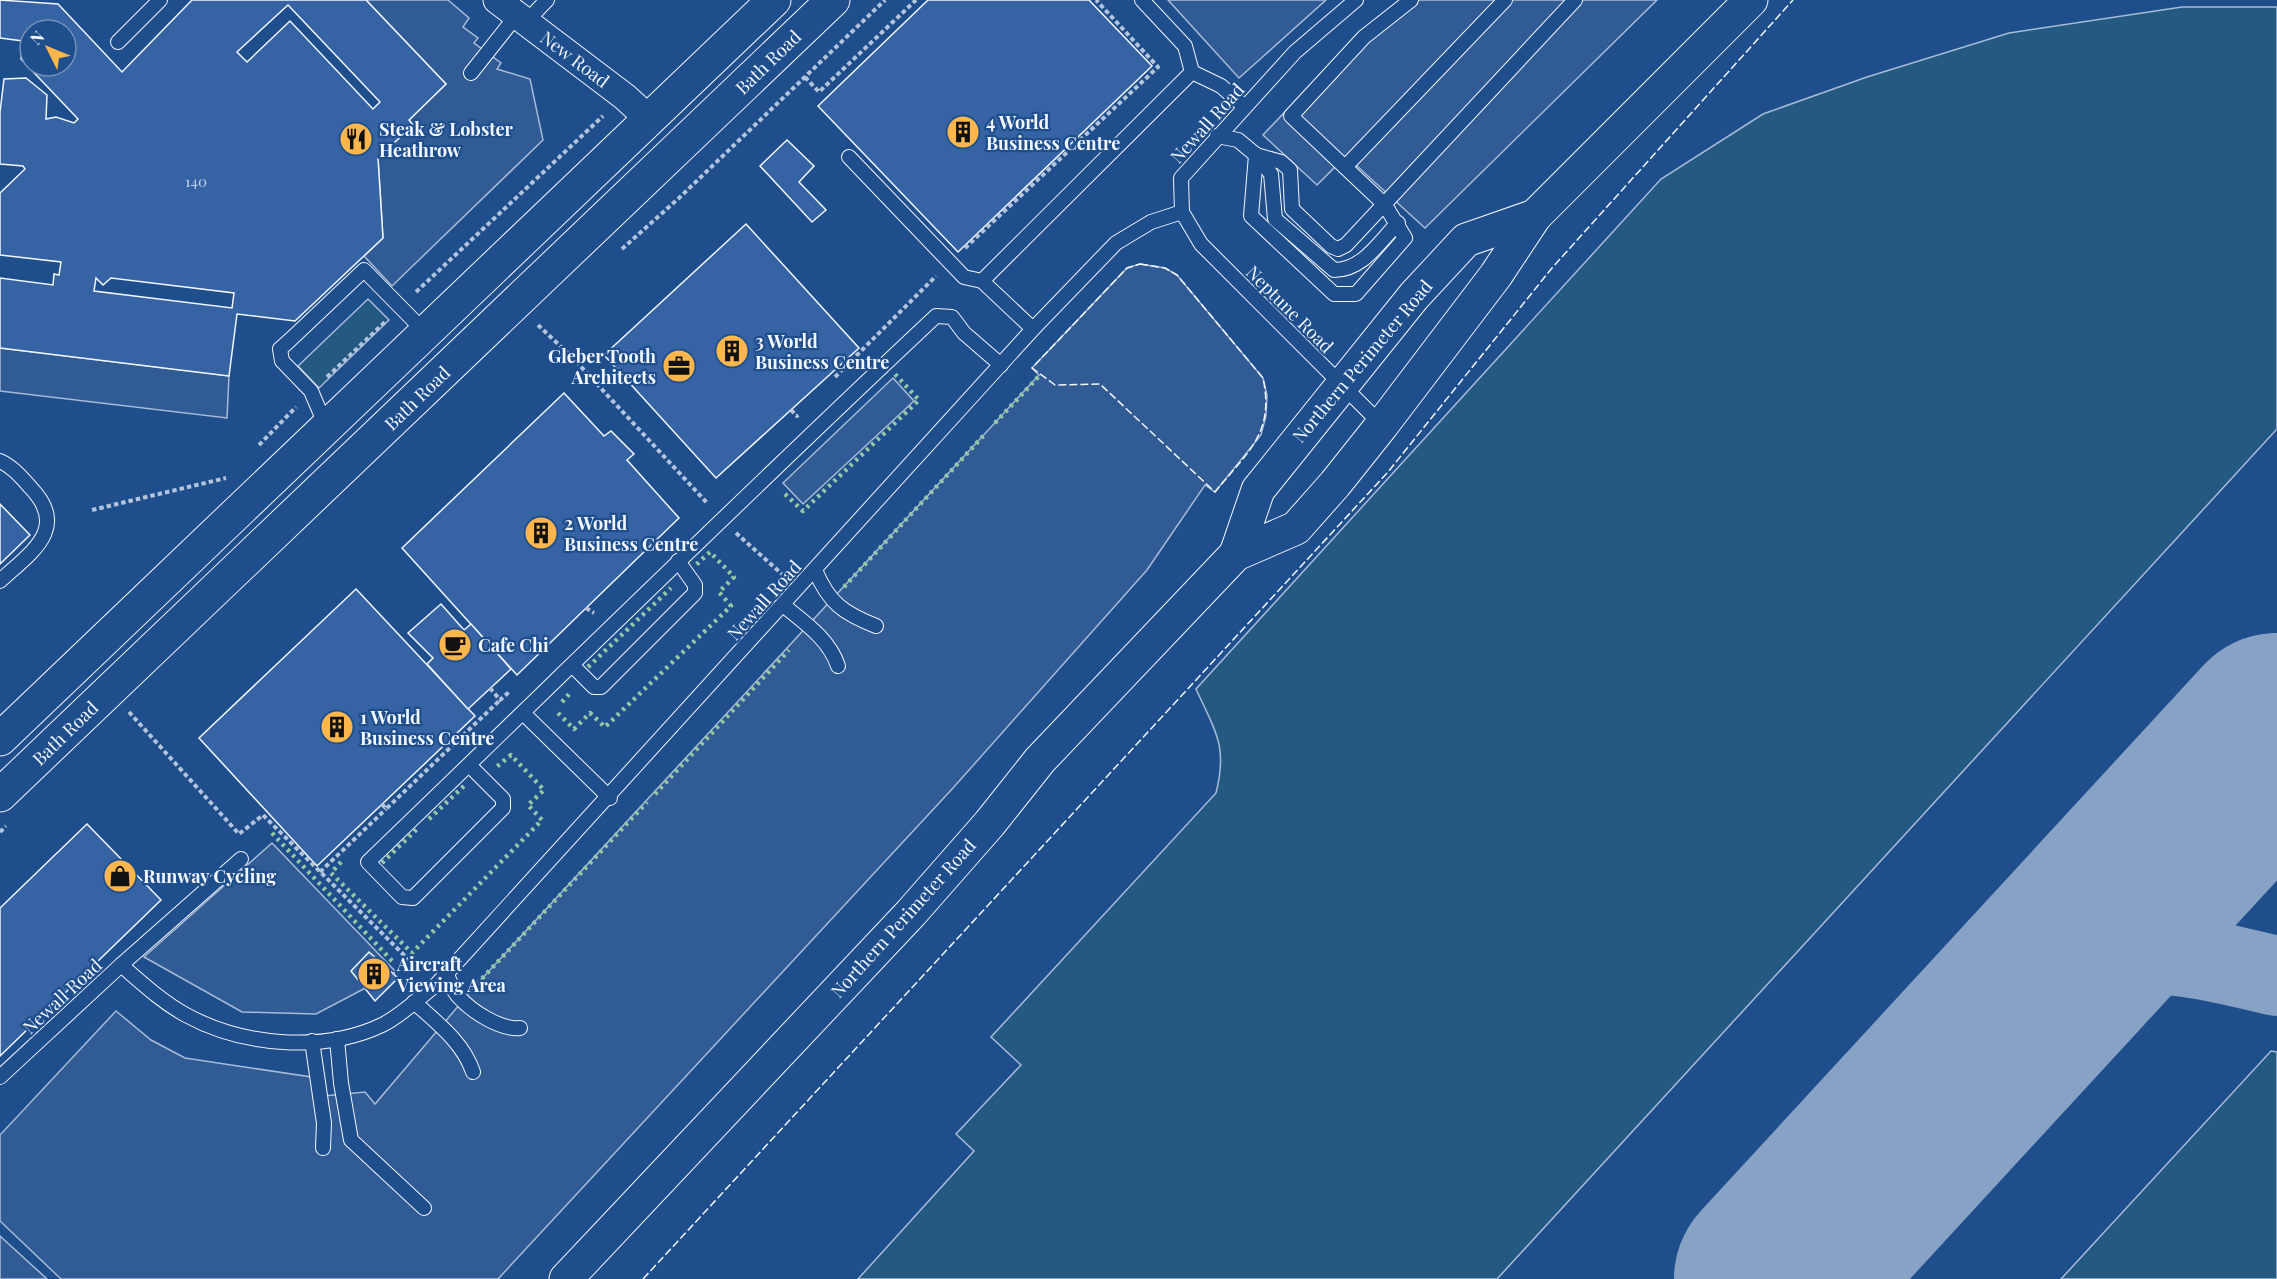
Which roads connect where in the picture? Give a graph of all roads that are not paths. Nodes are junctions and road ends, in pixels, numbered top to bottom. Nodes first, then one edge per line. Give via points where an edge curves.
1 (160, 0) edge
2 (547, 0) edge
3 (774, 0) edge
4 (834, 0) edge
5 (1142, 0) edge
6 (1356, 0) edge
7 (1411, 0) edge
8 (1505, 0) edge
9 (1575, 0) edge
10 (1751, 0) edge
11 (514, 12) edge
12 (118, 42) dead end
13 (1192, 72) junction
14 (471, 73) dead end
15 (1245, 107) junction
16 (650, 120) junction
17 (1217, 136) junction
18 (1256, 155) junction
19 (849, 157) dead end
20 (1345, 166) junction
21 (1385, 205) junction
22 (1182, 212) junction
23 (1535, 216) junction
24 (1398, 223) junction
25 (982, 281) junction
26 (1034, 329) junction
27 (425, 332) junction
28 (1001, 365) junction
29 (1341, 387) junction
30 (1382, 425) junction
31 (326, 426) junction
32 (0, 461) edge
33 (1236, 554) junction
34 (678, 561) junction
35 (815, 570) junction
36 (0, 581) edge
37 (783, 605) junction
38 (876, 626) dead end
39 (573, 666) junction
40 (838, 666) dead end
41 (523, 713) junction
42 (0, 739) edge
43 (469, 765) junction
44 (0, 795) edge
45 (610, 798) junction
46 (241, 859) dead end
47 (121, 965) junction
48 (442, 979) junction
49 (414, 1002) junction
50 (520, 1028) dead end
51 (337, 1040) junction
52 (312, 1041) junction
53 (473, 1072) dead end
54 (0, 1077) edge
55 (323, 1148) dead end
56 (424, 1208) dead end
57 (566, 1279) edge

1 - 12 lane
2 - 11 lane
3 - 16 main road
4 - 44 main road, Bath Road
5 - 13 lane via 1185,46
6 - 15 lane, Newall Road via 1295,52
7 - 20 lane via 1364,37 1291,116
8 - 20 lane
9 - 21 lane
10 - 23 main road, Northern Perimeter Road
11 - 14 lane
11 - 16 street, New Road
13 - 15 lane via 1221,86
13 - 25 lane
15 - 17 lane, Newall Road
16 - 27 main road
17 - 18 lane via 1238,140
17 - 22 lane, Newall Road via 1181,178
18 - 21 lane via 1281,162 1290,170 1292,209 1338,249
18 - 24 lane via 1272,174 1275,219 1334,270 1358,265
18 - 24 lane via 1251,216 1334,294 1356,294 1405,238
19 - 25 lane via 964,277
20 - 21 lane
21 - 24 lane
22 - 26 lane, Newall Road via 1151,222 1116,243
22 - 29 lane, Neptune Road via 1201,244
23 - 29 main road, Northern Perimeter Road via 1466,240 1414,296
23 - 30 main road, Northern Perimeter Road via 1496,275
25 - 26 lane
26 - 28 lane, Newall Road
27 - 31 main road
27 - 31 lane via 364,270 290,340 280,350 282,361 311,391
28 - 34 lane via 964,333 952,317 936,316
28 - 35 lane, Newall Road
29 - 30 lane, Neptune Road
29 - 33 main road, Northern Perimeter Road via 1258,490
30 - 33 main road, Northern Perimeter Road via 1296,528
31 - 42 main road
32 - 36 lane via 9,465 41,499 49,517 43,538
33 - 57 main road, Northern Perimeter Road via 1040,760 911,913
34 - 39 lane
34 - 39 lane via 695,585 695,593 600,687 594,687
35 - 37 lane, Newall Road
35 - 38 lane via 825,594 853,617
37 - 40 lane via 820,636
37 - 45 lane, Newall Road
39 - 41 lane
41 - 43 lane
41 - 45 lane
43 - 43 lane via 368,862 402,897 413,898 503,808 502,799
45 - 48 lane, Newall Road
46 - 47 lane, Newall Road
47 - 52 lane, Newall Road via 161,999 221,1032 260,1039
47 - 54 lane, Newall Road
48 - 49 lane, Newall Road
48 - 50 lane via 488,1019
49 - 51 lane, Newall Road via 383,1025
49 - 53 lane via 450,1035 468,1058
51 - 52 lane, Newall Road
51 - 56 lane via 351,1140
52 - 55 lane via 324,1123

